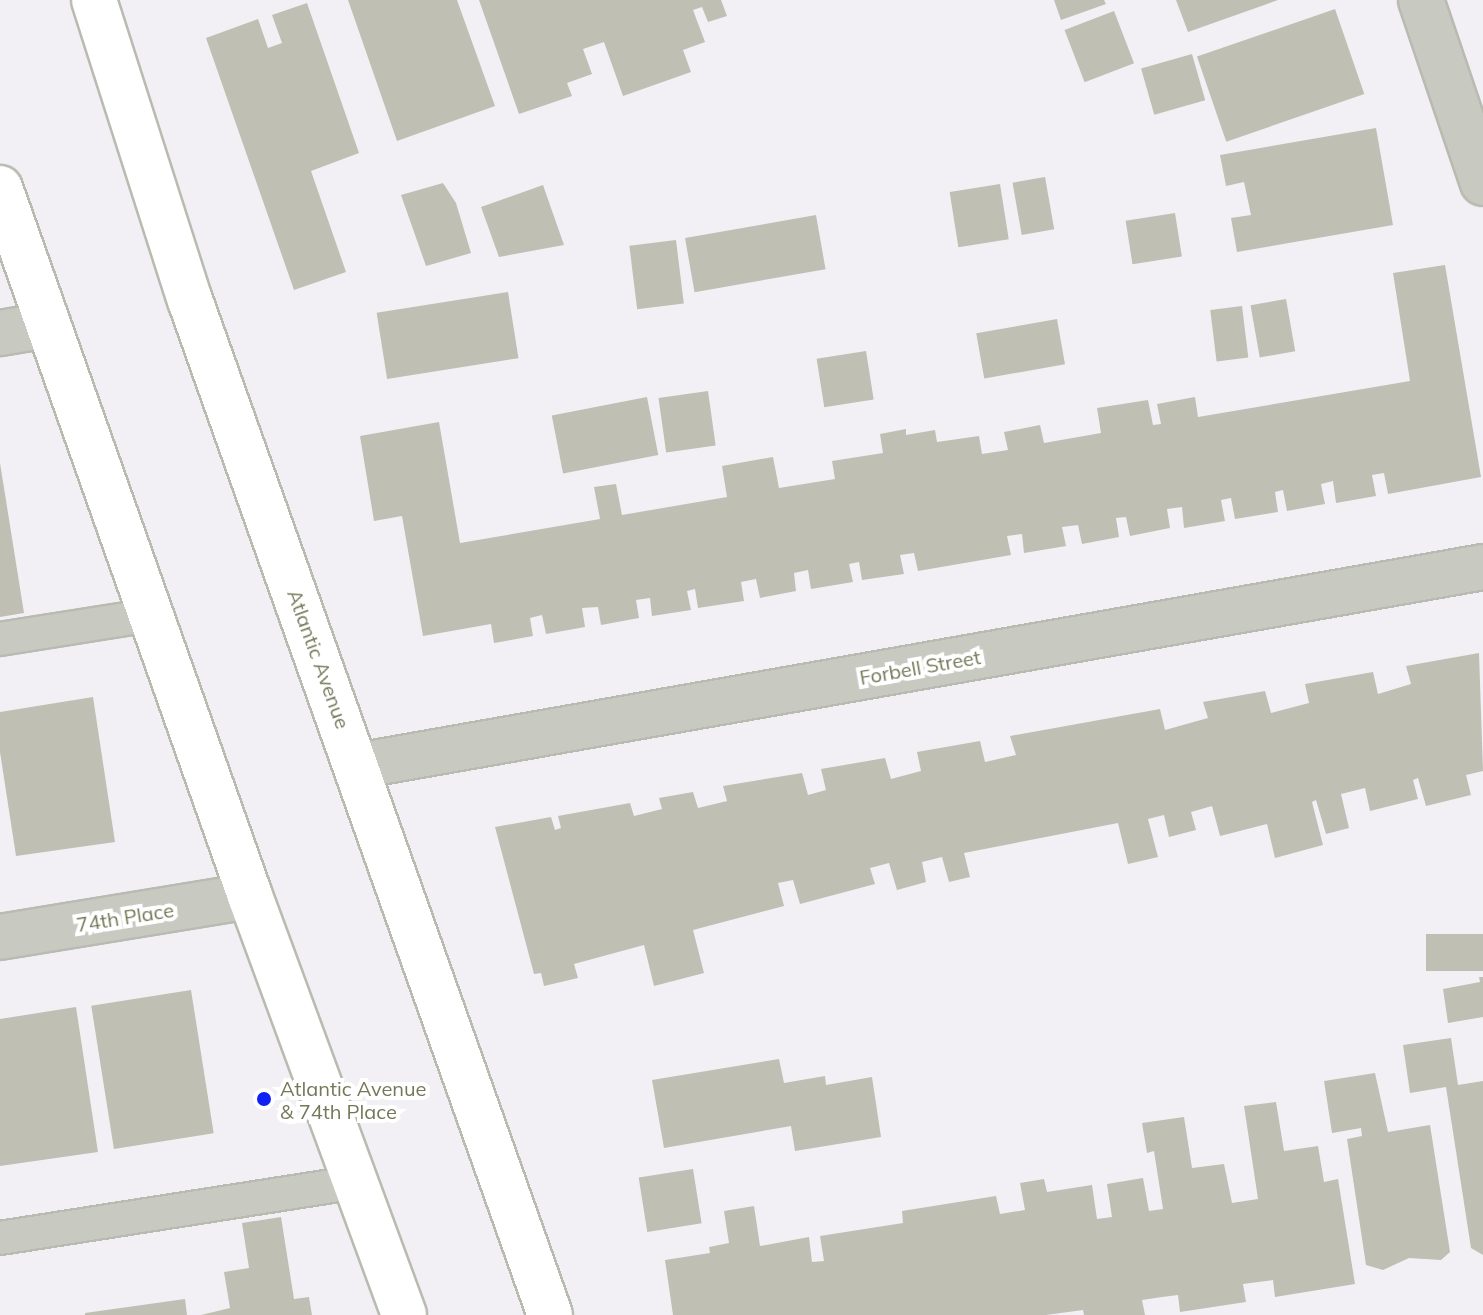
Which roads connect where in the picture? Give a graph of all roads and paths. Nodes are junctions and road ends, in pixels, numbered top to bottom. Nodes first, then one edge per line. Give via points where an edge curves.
1 (94, 0) edge
2 (1421, 0) edge
3 (1483, 183) edge
4 (0, 188) edge
5 (48, 325) junction
6 (0, 333) edge
7 (1483, 567) edge
8 (151, 615) junction
9 (0, 639) edge
10 (357, 766) junction
11 (250, 896) junction
12 (0, 937) edge
13 (356, 1182) junction
14 (0, 1238) edge
15 (404, 1315) edge
16 (550, 1315) edge

1 - 10 main road, Atlantic Avenue via 190,300
2 - 3 street
4 - 5 main road
5 - 6 street
5 - 8 main road
7 - 10 street, Forbell Street
8 - 9 lane
8 - 11 main road
10 - 16 main road, Atlantic Avenue
11 - 12 street, 74th Place
11 - 13 main road
13 - 14 lane
13 - 15 main road

